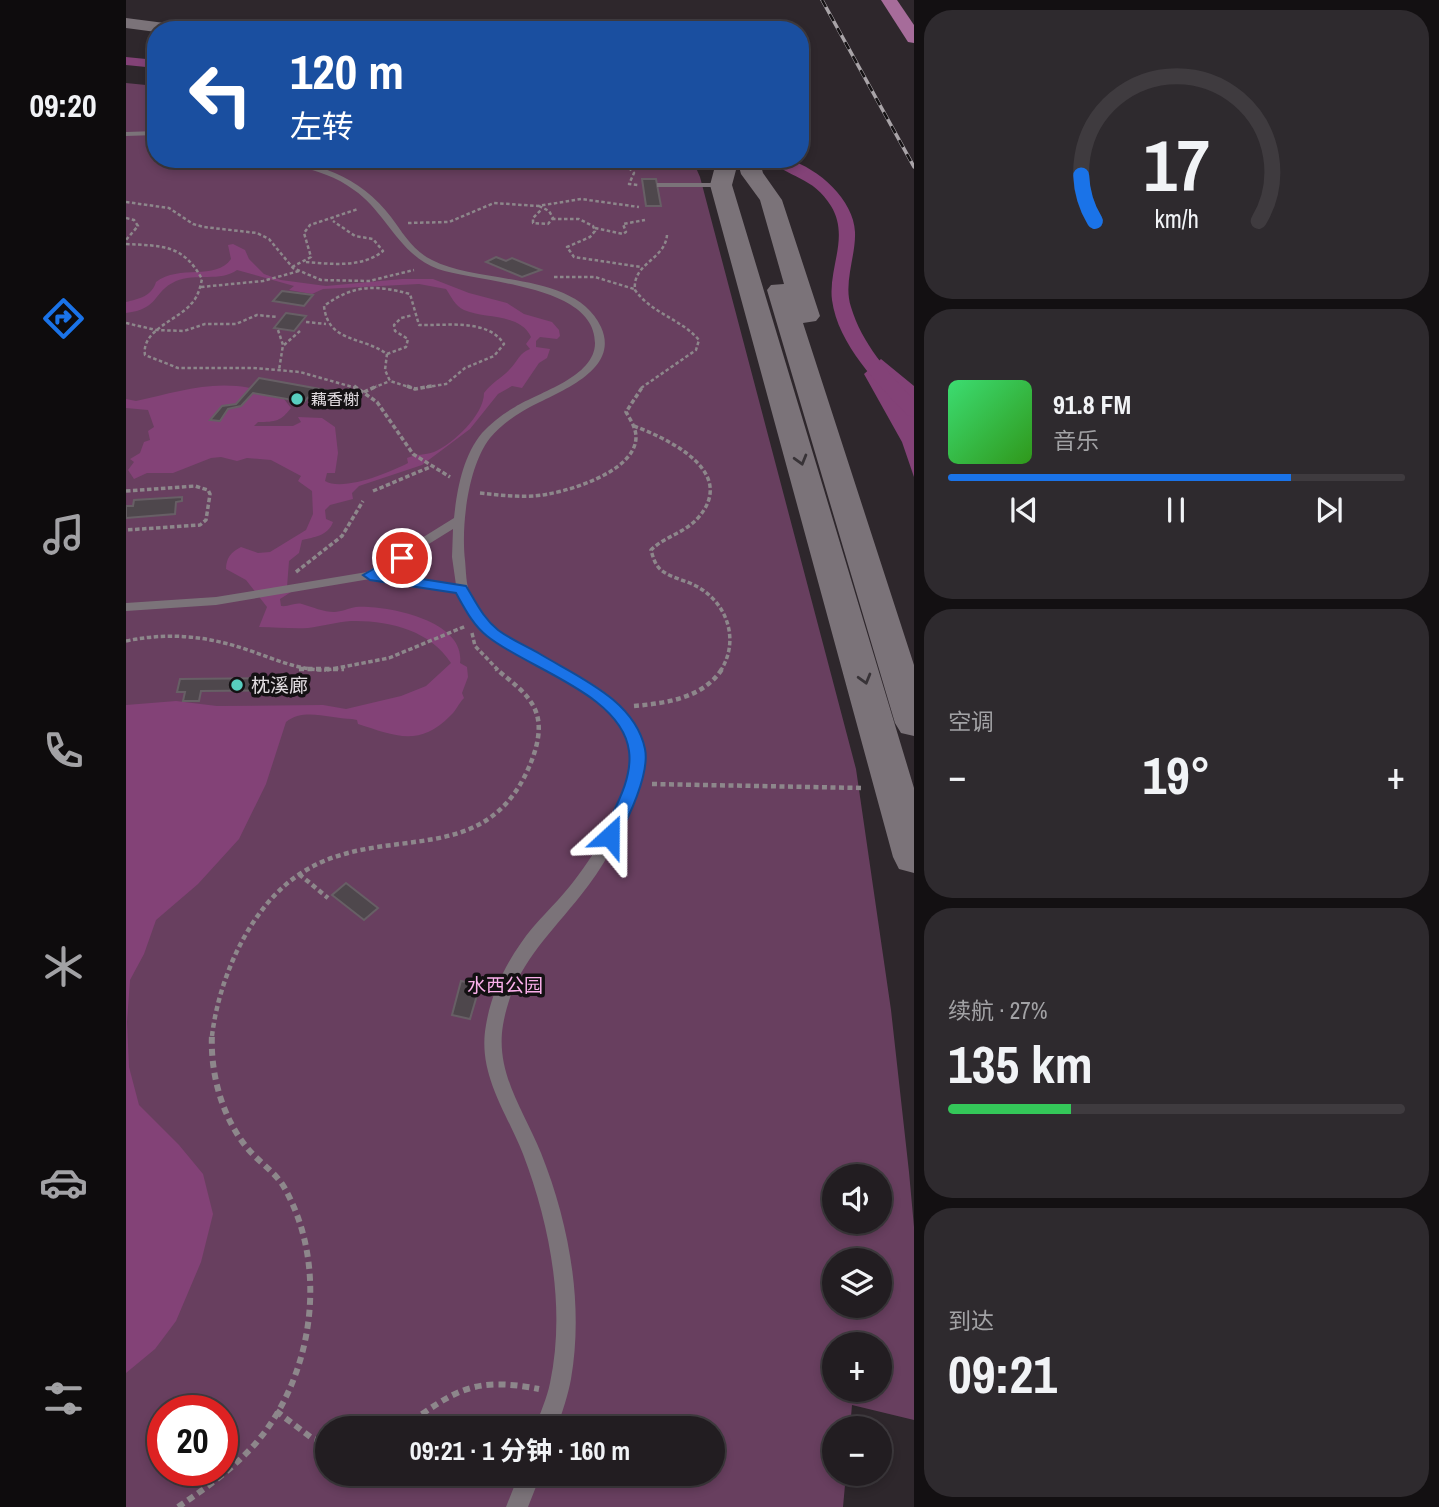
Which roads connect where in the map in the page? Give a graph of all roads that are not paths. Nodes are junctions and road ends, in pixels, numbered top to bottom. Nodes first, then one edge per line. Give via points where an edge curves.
1 (889, 0) edge
2 (126, 23) edge
3 (147, 26) edge
4 (126, 32) edge
5 (147, 35) edge
6 (914, 38) edge
7 (147, 133) edge
8 (126, 134) edge
9 (318, 168) edge
10 (721, 168) edge
11 (737, 168) edge
12 (737, 168) edge
13 (738, 168) edge
14 (742, 168) edge
15 (660, 184) dead end
16 (461, 519) junction
17 (370, 575) junction
18 (461, 590) junction
19 (126, 607) edge
20 (914, 655) edge
21 (914, 723) edge
22 (914, 764) edge
23 (914, 857) edge
24 (550, 1416) edge
25 (525, 1486) edge
26 (517, 1507) edge

1 - 6 highway
2 - 3 street
4 - 5 street
7 - 8 lane
9 - 16 lane via 350,183 376,204 410,250 430,263 564,297 587,312 599,331 597,356 576,379 517,410 491,431 471,462
10 - 15 lane
11 - 22 street
12 -> 23 street
13 - 21 street
14 - 20 street via 771,200
16 - 17 lane
16 - 18 lane
17 - 18 lane
17 - 19 lane via 216,601
18 - 24 lane via 492,633 601,697 632,734 637,749 633,783 610,836 579,886 522,953 493,1031 497,1072 545,1192 564,1280 561,1380
25 - 26 lane

